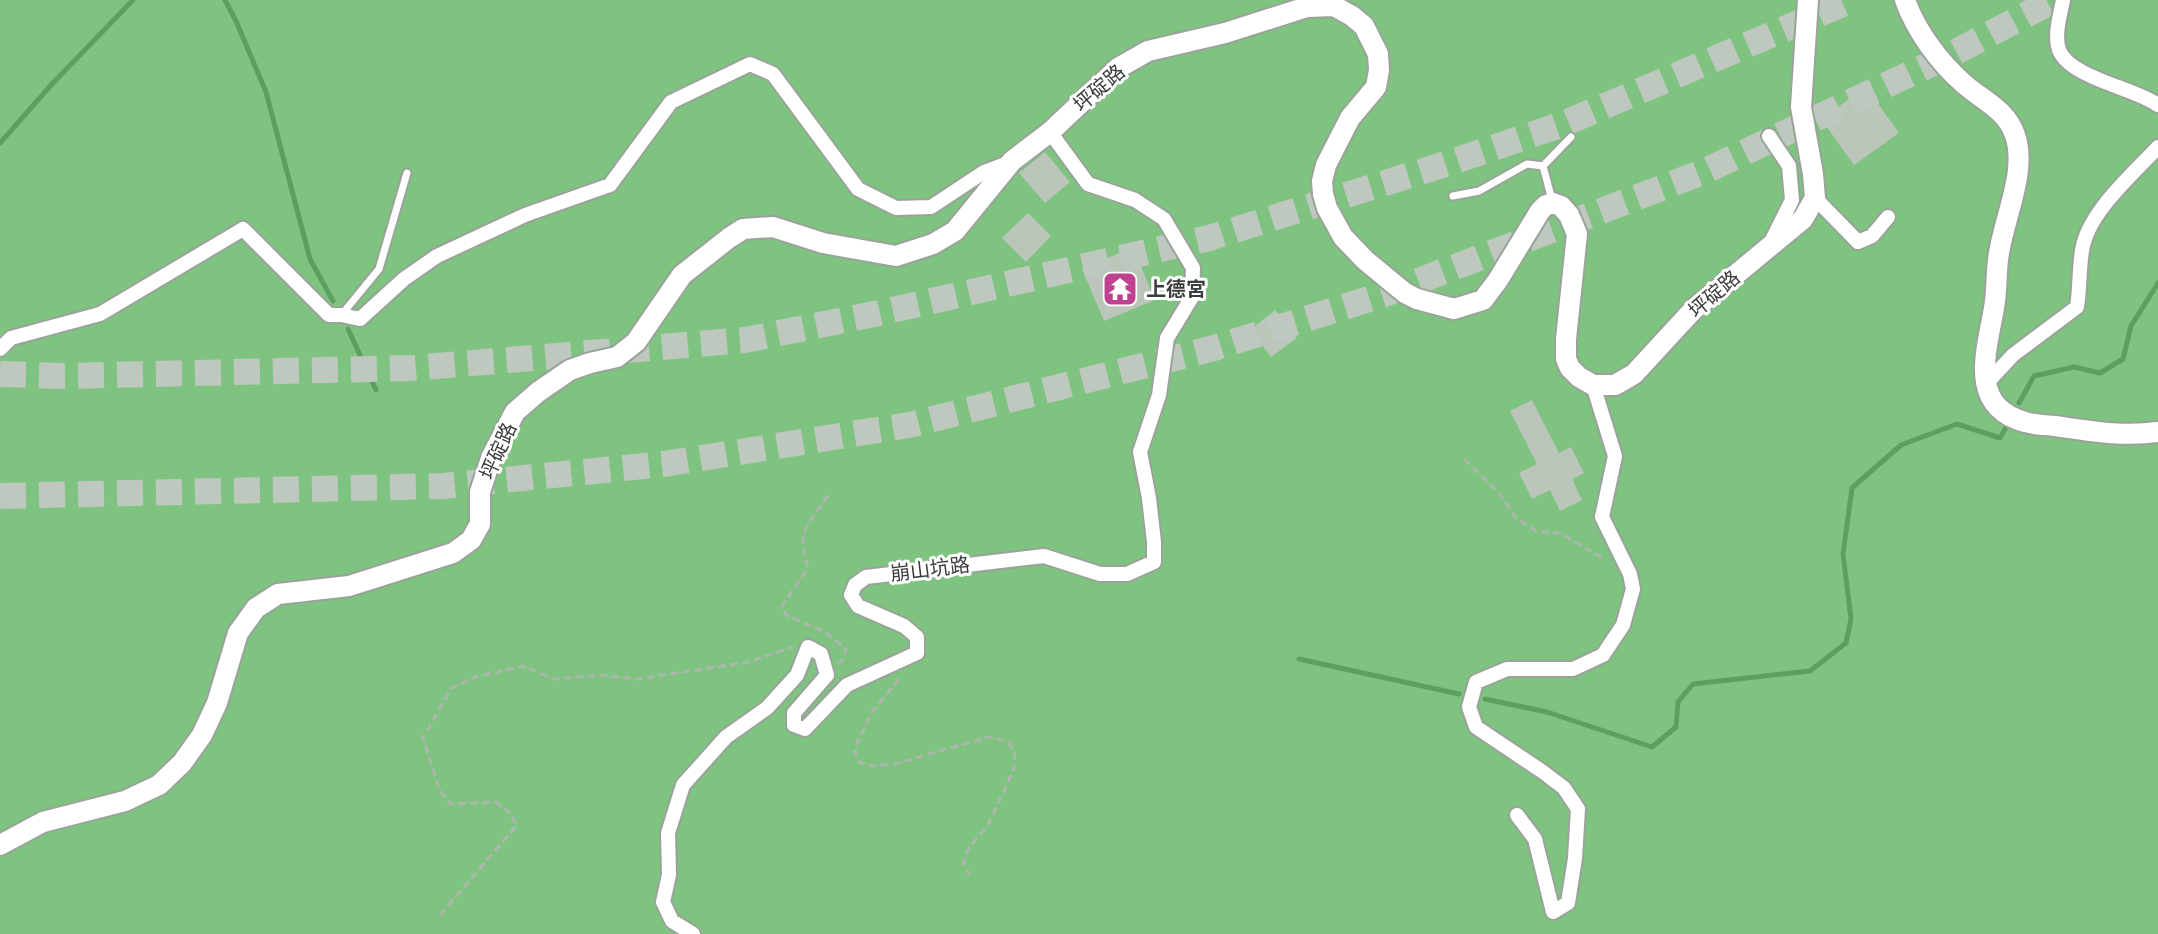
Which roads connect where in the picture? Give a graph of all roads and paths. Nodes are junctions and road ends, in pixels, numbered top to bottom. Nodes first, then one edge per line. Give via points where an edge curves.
1 (1808, 0) edge
2 (1905, 0) edge
3 (2063, 0) edge
4 (2158, 105) edge
5 (1050, 132) junction
6 (1769, 136) dead end
7 (1571, 137) dead end
8 (2158, 147) edge
9 (1012, 161) junction
10 (1543, 166) junction
11 (407, 173) dead end
12 (1453, 196) dead end
13 (1815, 198) junction
14 (1553, 203) junction
15 (1888, 217) dead end
16 (1769, 248) junction
17 (341, 315) junction
18 (0, 349) edge
19 (1593, 385) junction
20 (1985, 385) junction
21 (2158, 432) edge
22 (1464, 459) dead end
23 (828, 495) dead end
24 (1630, 574) junction
25 (808, 647) junction
26 (917, 653) junction
27 (827, 675) junction
28 (1517, 815) dead end
29 (0, 845) edge
30 (971, 877) dead end
31 (440, 915) dead end
32 (693, 934) edge

1 - 13 main road via 1801,107
2 - 20 main road via 1934,52 1964,85 1991,102 2015,134 2019,163 1998,258
3 - 4 street via 2057,31 2060,52 2076,69
5 - 9 main road, 坪碇路
5 - 14 main road, 坪碇路 via 1118,68 1148,51 1307,7 1334,6 1364,26 1378,54 1376,87 1350,118 1322,181 1327,208 1343,237 1365,260 1417,299 1464,307 1483,300 1529,227
5 - 26 street, 崩山坑路 via 1088,184 1135,200 1164,219 1193,268 1192,297 1167,338 1159,395 1140,452 1154,562 1127,574 1100,574 1044,556 866,577 855,585 851,595 858,606 911,631 917,637
6 - 16 street via 1789,166 1792,200
7 - 10 lane
8 - 20 street via 2091,226 2082,249 2077,307 2013,355
9 - 17 street via 984,172 931,207 896,208 858,189 773,74 750,64 671,102 610,185 525,215 437,256 360,319
9 - 29 main road, 坪碇路 via 955,231 896,256 823,243 773,227 743,229 729,238 682,275 636,342 617,357 570,370 515,412 491,458 480,492 480,524 471,540 453,553 349,586 278,594 256,608 238,633 202,735 159,785 125,801 43,822
10 - 12 lane via 1527,164 1479,191
10 - 14 lane
11 - 17 lane via 379,269
13 - 15 street via 1858,242 1872,236
13 - 16 main road, 坪碇路 via 1803,219
14 - 19 main road via 1569,215 1577,234 1566,359
16 - 19 main road, 坪碇路 via 1693,310 1634,374 1615,385
17 - 18 street via 329,315 243,229 100,314 11,338
19 - 24 street via 1615,456 1602,517
20 - 21 main road via 2005,413 2024,422 2111,434
22 - 24 path via 1516,518 1536,531 1560,533
23 - 27 path via 802,533 808,568 782,606 786,615 825,632 846,649
24 - 28 street via 1633,589 1623,625 1603,655 1573,669 1507,669 1476,682 1469,707 1476,727 1564,788 1578,809 1568,903 1553,912 1535,839
25 - 27 street via 821,654
25 - 31 path via 638,679 554,679 522,666 451,688 423,738 439,789 450,804 496,802 517,825
25 - 32 street via 797,675 767,708 726,737 683,785 668,833 669,875 663,902 672,921
26 - 27 street via 847,685 805,729 794,725 794,713
26 - 30 path via 872,712 854,749 859,762 873,766 988,737 1006,741 1015,750 1014,769 988,825 968,849 963,864

